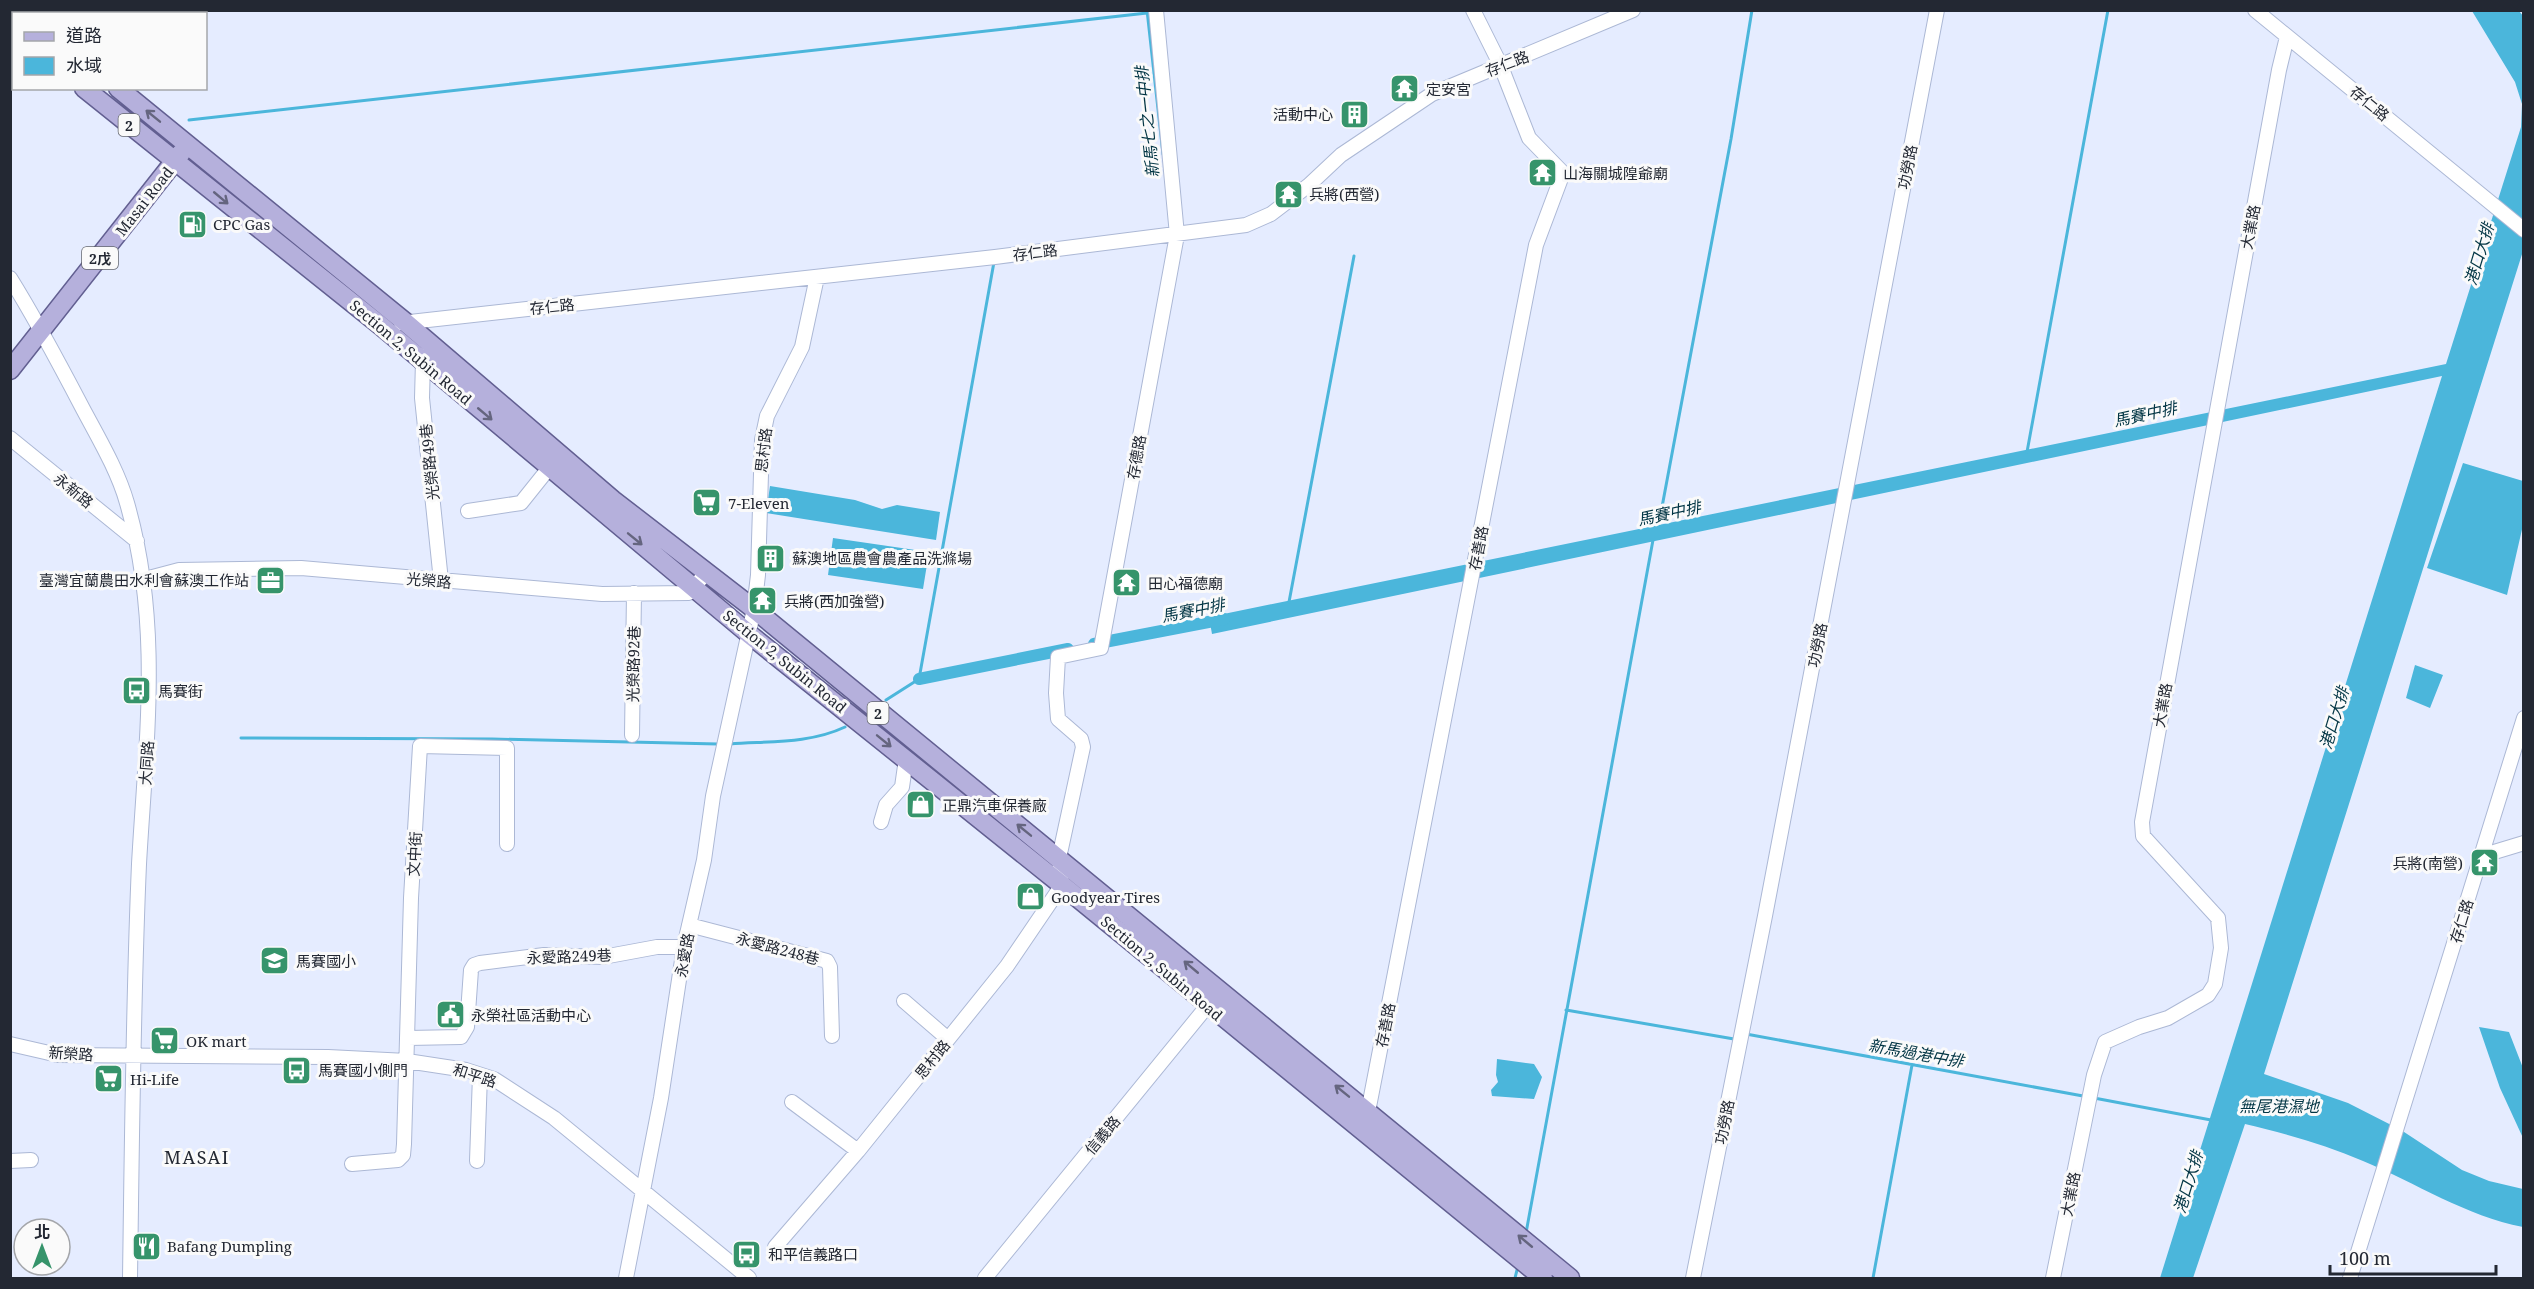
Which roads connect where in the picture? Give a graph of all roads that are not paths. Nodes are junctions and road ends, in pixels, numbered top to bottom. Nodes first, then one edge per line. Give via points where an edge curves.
1 (1156, 10) edge
2 (1473, 10) edge
3 (1633, 10) edge
4 (1937, 10) edge
5 (2254, 10) edge
6 (2287, 37) junction
7 (1500, 64) junction
8 (86, 90) edge
9 (120, 90) edge
10 (188, 144) junction
11 (175, 161) junction
12 (2523, 230) edge
13 (1177, 235) junction
14 (817, 276) junction
15 (10, 278) edge
16 (405, 322) junction
17 (380, 325) junction
18 (43, 330) junction
19 (426, 353) junction
20 (10, 370) edge
21 (10, 438) edge
22 (549, 468) junction
23 (608, 506) junction
24 (468, 511) dead end
25 (137, 541) junction
26 (145, 579) junction
27 (700, 580) junction
28 (441, 581) junction
29 (634, 593) junction
30 (754, 609) junction
31 (749, 634) junction
32 (2523, 717) edge
33 (632, 735) dead end
34 (906, 759) junction
35 (881, 822) dead end
36 (2523, 843) edge
37 (507, 844) dead end
38 (2481, 856) junction
39 (1059, 858) junction
40 (1062, 885) junction
41 (689, 925) junction
42 (684, 947) junction
43 (1219, 991) junction
44 (904, 1002) dead end
45 (1208, 1006) junction
46 (832, 1036) dead end
47 (408, 1038) junction
48 (948, 1039) junction
49 (10, 1044) edge
50 (133, 1056) junction
51 (407, 1061) junction
52 (480, 1075) junction
53 (792, 1102) dead end
54 (1368, 1112) junction
55 (858, 1151) junction
56 (31, 1160) dead end
57 (10, 1161) edge
58 (477, 1161) dead end
59 (352, 1164) dead end
60 (642, 1191) junction
61 (775, 1247) dead end
62 (130, 1278) edge
63 (626, 1278) edge
64 (750, 1278) edge
65 (985, 1278) edge
66 (1543, 1278) edge
67 (1570, 1278) edge
68 (1693, 1278) edge
69 (2053, 1278) edge
70 (2350, 1278) edge

1 - 13 street, 存德路
2 - 7 street, 存善路
3 - 7 street, 存仁路
4 - 68 street, 功勞路
5 - 6 street, 存仁路
6 - 12 street, 存仁路
6 - 69 street, 大業路 via 2142,822 2143,836 2218,918 2221,948 2215,984 2208,995 2168,1018 2104,1042
7 - 13 street, 存仁路 via 1432,94 1341,154 1271,214 1246,225
7 - 54 street, 存善路 via 1529,138 1563,172 1536,245
8 - 11 main road, Section 2, Subin Road / 2
10 -> 9 main road, Section 2, Subin Road / 2
10 - 11 main road, Masai Road / 2戊
10 - 16 main road, Section 2, Subin Road / 2
11 -> 17 main road, Section 2, Subin Road / 2
11 - 18 main road, Masai Road / 2戊
13 - 14 street, 存仁路
13 - 39 street, 存德路 via 1101,648 1058,657 1058,719 1081,740 1083,747
14 - 16 street, 存仁路
14 - 30 street, 思村路 via 802,347 767,416 762,440
15 - 18 street, 大同路
16 - 17 street, 存仁路
16 - 19 main road, Section 2, Subin Road / 2
17 - 19 main road, Section 2, Subin Road / 2
18 - 20 main road, Masai Road / 2戊
18 - 25 street, 大同路 via 115,473
19 -> 22 main road, Section 2, Subin Road / 2
19 - 23 main road, Section 2, Subin Road / 2
19 - 28 street, 光榮路49巷 via 422,398
21 - 25 street, 永新路
22 - 23 main road, Section 2, Subin Road / 2
22 - 24 street via 521,503
23 - 27 main road, Section 2, Subin Road / 2
25 - 26 street, 大同路
26 - 28 street, 光榮路 via 179,570 301,568
26 - 50 street, 大同路 via 150,691
27 - 29 street, 光榮路 via 689,593
27 - 30 main road, Section 2, Subin Road / 2
27 - 31 main road, Section 2, Subin Road / 2
28 - 29 street, 光榮路
29 - 33 street, 光榮路92巷
30 - 31 street, 思村路
39 -> 30 main road, Section 2, Subin Road / 2
31 -> 34 main road, Section 2, Subin Road / 2
31 - 41 street, 永愛路
32 - 38 street, 存仁路
34 - 35 street via 902,787 886,805
34 - 40 main road, Section 2, Subin Road / 2
36 - 38 street
37 - 47 street, 文中街 via 507,748 420,746
38 - 70 street, 存仁路 via 2385,1167 2367,1240
39 - 40 street
43 -> 39 main road, Section 2, Subin Road / 2
40 - 45 main road, Section 2, Subin Road / 2
40 - 48 street, 思村路 via 1007,966
41 - 42 street, 永愛路
41 - 46 street, 永愛路248巷 via 827,961
42 - 47 street, 永愛路249巷 via 657,947 603,957 544,955 480,963 471,970 467,1026 461,1037
42 - 60 street, 永愛路
43 - 45 street, 信義路
54 -> 43 main road, Section 2, Subin Road / 2
44 - 48 street
45 - 65 street, 信義路
45 - 66 main road, Section 2, Subin Road / 2
47 - 51 street, 文中街
48 - 55 street, 思村路
49 - 50 street, 新榮路 via 58,1055
50 - 51 street, 和平路
50 - 62 street, 大同路
51 - 52 street, 和平路
51 - 59 street, 文中街 via 403,1155 392,1162
52 - 58 street
52 - 60 street, 和平路 via 521,1095 554,1118
53 - 55 street
67 -> 54 main road, Section 2, Subin Road / 2
55 - 61 street, 思村路
56 - 57 street
60 - 63 street, 永愛路
60 - 64 street, 和平路

